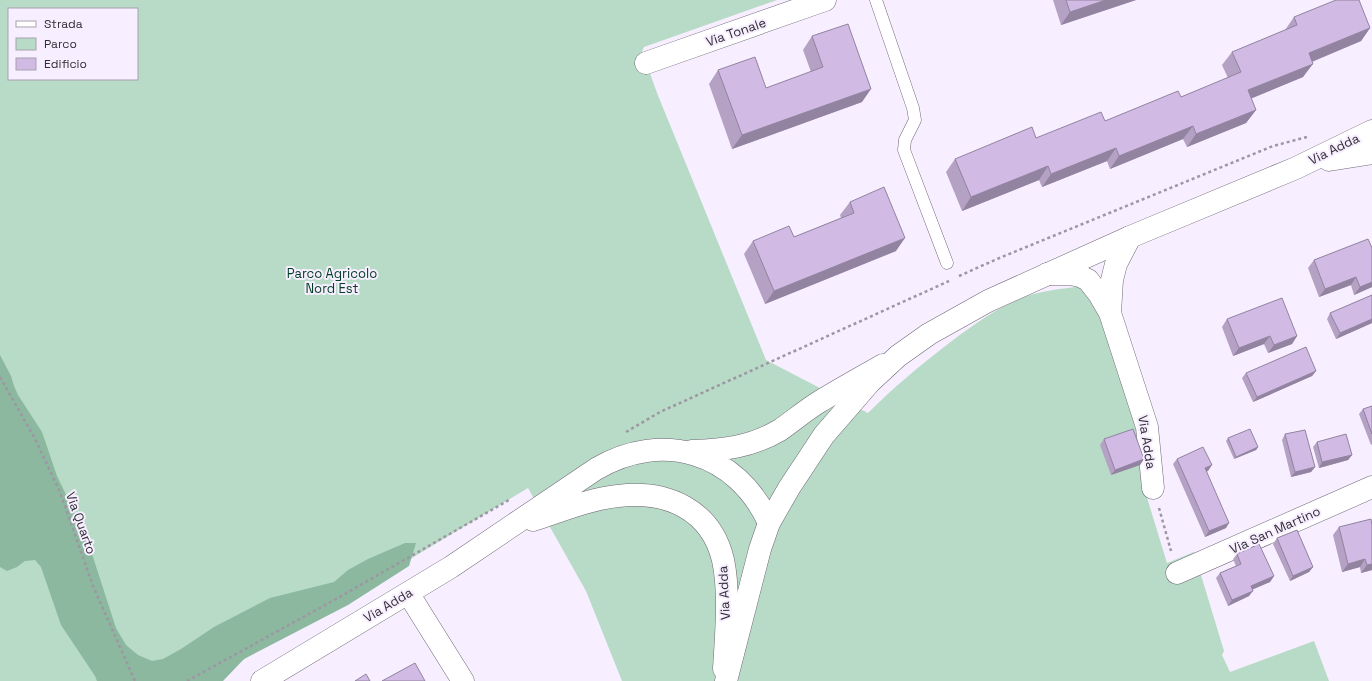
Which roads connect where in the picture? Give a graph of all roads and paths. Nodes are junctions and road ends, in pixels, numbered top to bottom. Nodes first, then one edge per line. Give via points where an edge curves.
1 (826, 0) edge
2 (876, 0) edge
3 (646, 63) dead end
4 (1372, 131) edge
5 (1311, 136) dead end
6 (1372, 153) edge
7 (1296, 168) junction
8 (1130, 237) junction
9 (946, 263) dead end
10 (1047, 274) junction
11 (957, 277) dead end
12 (950, 280) dead end
13 (1110, 313) junction
14 (898, 356) junction
15 (0, 377) edge
16 (620, 436) dead end
17 (681, 451) junction
18 (1372, 487) edge
19 (1154, 488) joint
20 (510, 499) dead end
21 (769, 523) junction
22 (511, 526) junction
23 (435, 542) junction
24 (451, 567) junction
25 (1177, 573) joint
26 (408, 593) junction
27 (135, 681) edge
28 (187, 681) edge
29 (262, 681) edge
30 (463, 681) edge
31 (725, 681) edge

1 - 3 street, Via Tonale
2 - 9 lane via 913,108 915,120 905,140 904,150
4 - 7 street, Via Adda
5 - 11 path via 1273,146
6 - 7 street, Via Adda
7 - 8 street, Via Adda
8 - 10 street, Via Adda
8 - 13 street, Via Adda via 1116,264
10 - 13 street, Via Adda via 1071,274 1088,280 1100,294
10 - 14 street, Via Adda via 965,313
12 - 16 path via 660,412
13 - 19 street, Via Adda via 1147,427
14 - 17 street, Via Adda via 819,402 765,438 731,449
14 - 21 street, Via Adda via 870,382 824,435
15 - 27 path, Via Quarto via 34,437 60,492 93,586
17 - 21 street, Via Adda via 714,462 738,479 757,499
17 - 22 street, Via Adda via 652,450 632,453 613,460
18 - 25 street, Via San Martino
19 - 25 path
20 - 23 path
21 - 31 street
22 - 24 street, Via Adda
22 - 31 street, Via Adda via 592,501 618,496 638,495 672,500 697,515 716,540 723,562 726,598
23 - 24 path
23 - 28 path
24 - 26 street, Via Adda
26 - 29 street, Via Adda
26 - 30 street

